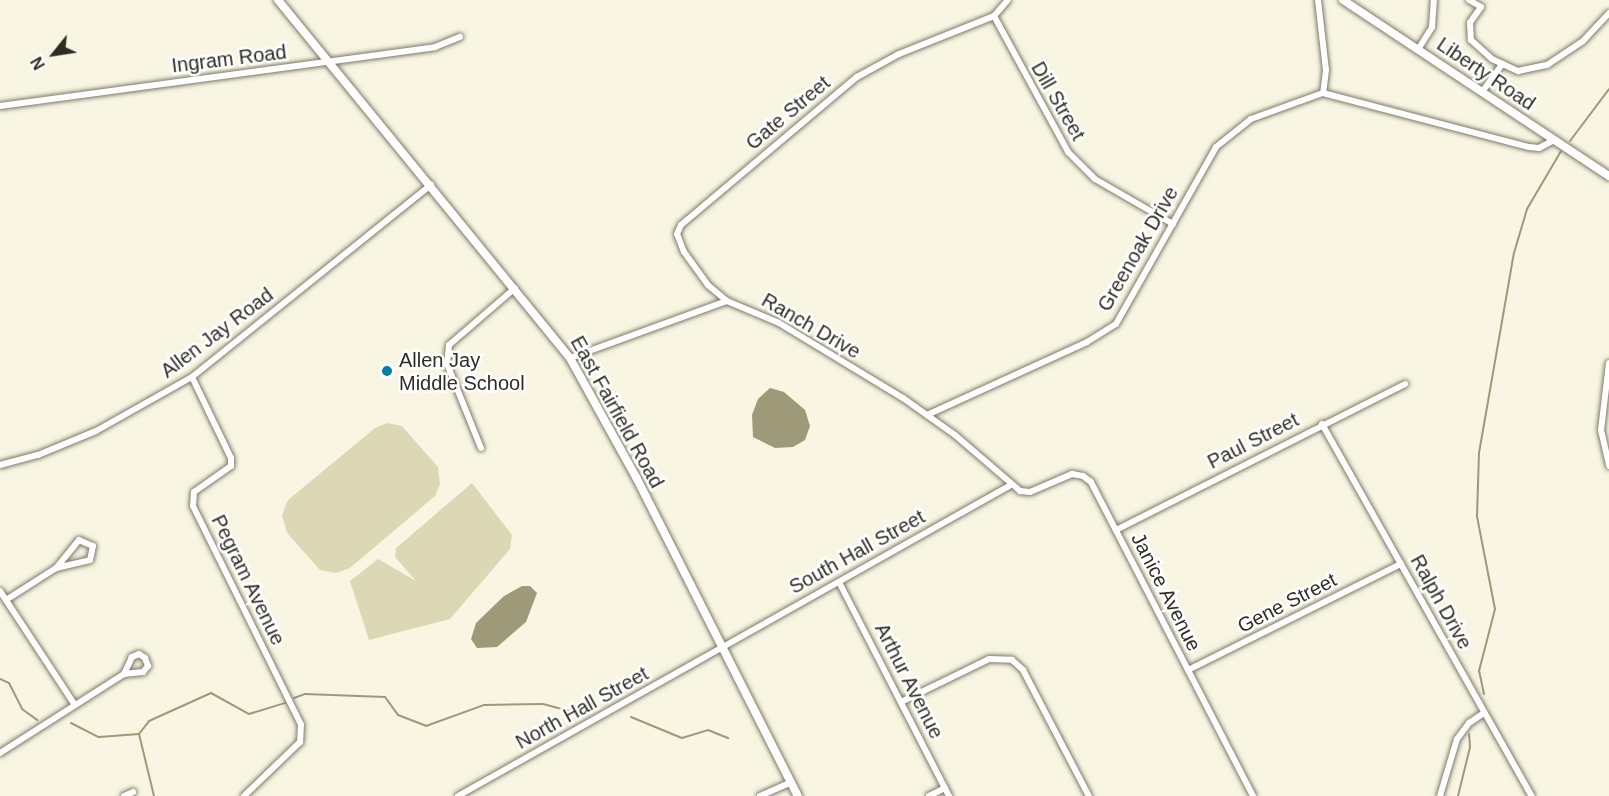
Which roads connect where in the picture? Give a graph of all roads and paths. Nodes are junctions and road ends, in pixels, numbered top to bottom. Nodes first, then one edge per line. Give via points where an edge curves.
1 (278, 0) edge
2 (1008, 0) edge
3 (1318, 0) edge
4 (1343, 0) edge
5 (1434, 0) edge
6 (1469, 0) edge
7 (1485, 0) edge
8 (1481, 7) junction
9 (1609, 13) edge
10 (994, 16) junction
11 (460, 37) dead end
12 (1419, 48) junction
13 (330, 62) junction
14 (1502, 64) junction
15 (1482, 92) junction
16 (1323, 93) junction
17 (0, 106) edge
18 (1554, 140) junction
19 (1609, 176) edge
20 (430, 185) junction
21 (1173, 224) junction
22 (516, 288) junction
23 (727, 301) junction
24 (570, 358) junction
25 (1609, 363) edge
26 (192, 377) junction
27 (1405, 384) dead end
28 (927, 415) junction
29 (1322, 424) junction
30 (481, 448) dead end
31 (0, 465) edge
32 (1609, 466) edge
33 (1009, 486) junction
34 (1116, 530) junction
35 (1401, 564) junction
36 (56, 568) junction
37 (839, 582) junction
38 (0, 591) edge
39 (6, 600) junction
40 (720, 646) junction
41 (1188, 670) junction
42 (124, 674) dead end
43 (901, 702) junction
44 (75, 705) junction
45 (1484, 713) junction
46 (0, 753) edge
47 (791, 782) junction
48 (945, 788) junction
49 (133, 792) dead end
50 (124, 796) edge
51 (244, 796) edge
52 (459, 796) edge
53 (760, 796) edge
54 (798, 796) edge
55 (929, 796) edge
56 (949, 796) edge
57 (1089, 796) edge
58 (1253, 796) edge
59 (1440, 796) edge
60 (1532, 796) edge

1 - 13 main road, East Fairfield Road
2 - 10 street, Gate Street
3 - 16 street via 1326,70
4 - 12 main road, Liberty Road
5 - 12 street via 1432,27
6 - 8 street
7 - 8 street
8 - 14 street via 1470,23 1471,39 1478,49
9 - 14 street via 1583,41 1547,64 1518,71
10 - 21 street, Dill Street via 1068,152 1095,179
10 - 23 street, Gate Street via 865,71 681,225 677,234 684,252 708,285
11 - 13 street, Ingram Road via 435,47
12 - 15 main road, Liberty Road
13 - 17 street, Ingram Road
13 - 20 main road, East Fairfield Road
14 - 15 street
15 - 18 main road, Liberty Road
16 - 18 street via 1529,147 1539,148
16 - 21 street, Greenoak Drive via 1251,119 1224,138
18 - 19 main road, Liberty Road
20 - 22 main road, East Fairfield Road
20 - 26 street, Allen Jay Road
21 - 28 street, Greenoak Drive via 1116,324 1087,342
22 - 24 main road, East Fairfield Road
22 - 30 street via 449,345 459,397
23 - 24 street
23 - 28 street, Ranch Drive via 779,323
24 - 40 main road, East Fairfield Road via 626,457
25 - 32 street via 1601,430
26 - 31 street, Allen Jay Road via 96,431 38,455
26 - 51 street, Pegram Avenue via 231,466 194,492 193,506 302,725 296,748
27 - 29 street, Paul Street
28 - 33 street, Ranch Drive
29 - 34 street, Paul Street
29 - 35 street, Ralph Drive
33 - 34 street, Janice Avenue via 1030,492 1072,474 1083,476 1091,482
33 - 37 street, South Hall Street
34 - 41 street, Janice Avenue
35 - 41 street, Gene Street
35 - 45 street, Ralph Drive
36 - 36 street via 90,560 93,546 79,540
36 - 39 street
37 - 40 street, South Hall Street
37 - 43 street, Arthur Avenue
38 - 39 street
39 - 44 street
40 - 47 main road, East Fairfield Road
40 - 52 street, North Hall Street
41 - 58 street, Janice Avenue
42 - 44 street
43 - 48 street, Arthur Avenue
43 - 57 street via 989,659 1012,660 1023,670
44 - 46 street
45 - 59 street via 1469,723 1457,739
45 - 60 street, Ralph Drive
47 - 53 street
47 - 54 main road, East Fairfield Road
48 - 55 street
48 - 56 street, Arthur Avenue
49 - 50 street

